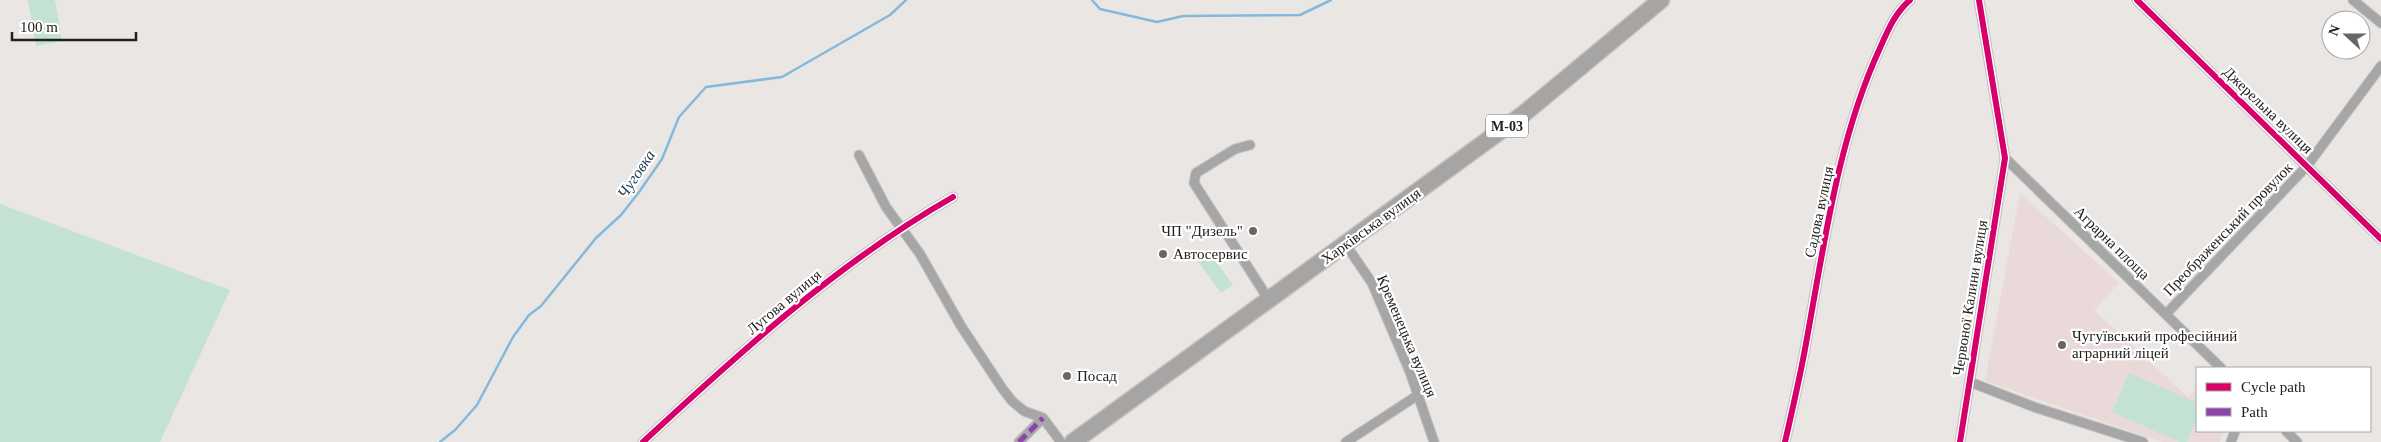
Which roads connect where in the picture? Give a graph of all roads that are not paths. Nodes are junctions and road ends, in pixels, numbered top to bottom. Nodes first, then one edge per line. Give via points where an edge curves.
1 (1661, 0) edge
2 (1910, 0) edge
3 (1979, 0) edge
4 (2138, 0) edge
5 (2354, 0) edge
6 (2381, 23) edge
7 (2381, 66) edge
8 (1250, 145) dead end
9 (859, 155) dead end
10 (2005, 158) junction
11 (2307, 166) junction
12 (953, 197) dead end
13 (903, 228) junction
14 (2381, 238) edge
15 (1346, 245) junction
16 (1269, 300) junction
17 (2166, 314) junction
18 (2220, 367) edge
19 (1970, 382) junction
20 (1418, 395) junction
21 (1043, 418) junction
22 (2287, 432) edge
23 (643, 442) edge
24 (1019, 442) edge
25 (1061, 442) edge
26 (1073, 442) edge
27 (1346, 442) edge
28 (1434, 442) edge
29 (1785, 442) edge
30 (1960, 442) edge
31 (2142, 442) edge
32 (2297, 442) edge

1 - 15 highway, Харківська вулиця / М-03 via 1521,116
2 - 29 street, Садова вулиця via 1900,8 1892,22 1852,119 1831,207
3 - 10 street, Червоної Калини вулиця
4 - 11 street, Джерельна вулиця
5 - 6 street
7 - 11 street, Преображенський провулок
8 - 16 street via 1235,149 1196,173 1194,183
9 - 13 street via 886,207
10 - 17 street, Аграрна площа
10 - 19 street, Червоної Калини вулиця
11 - 14 street, Джерельна вулиця
11 - 17 street, Преображенський провулок
12 - 13 street, Лугова вулиця
13 - 21 street via 1002,388 1024,411
13 - 23 street, Лугова вулиця via 869,249 784,318
15 - 16 highway, Харківська вулиця / М-03
15 - 20 street, Кременецька вулиця via 1372,283
16 - 26 highway, Харківська вулиця / М-03
17 - 18 street, Аграрна площа
19 - 30 street, Червоної Калини вулиця
19 - 31 street via 2034,407
20 - 27 street
20 - 28 street, Кременецька вулиця
21 - 24 street
21 - 25 street
22 - 32 street

